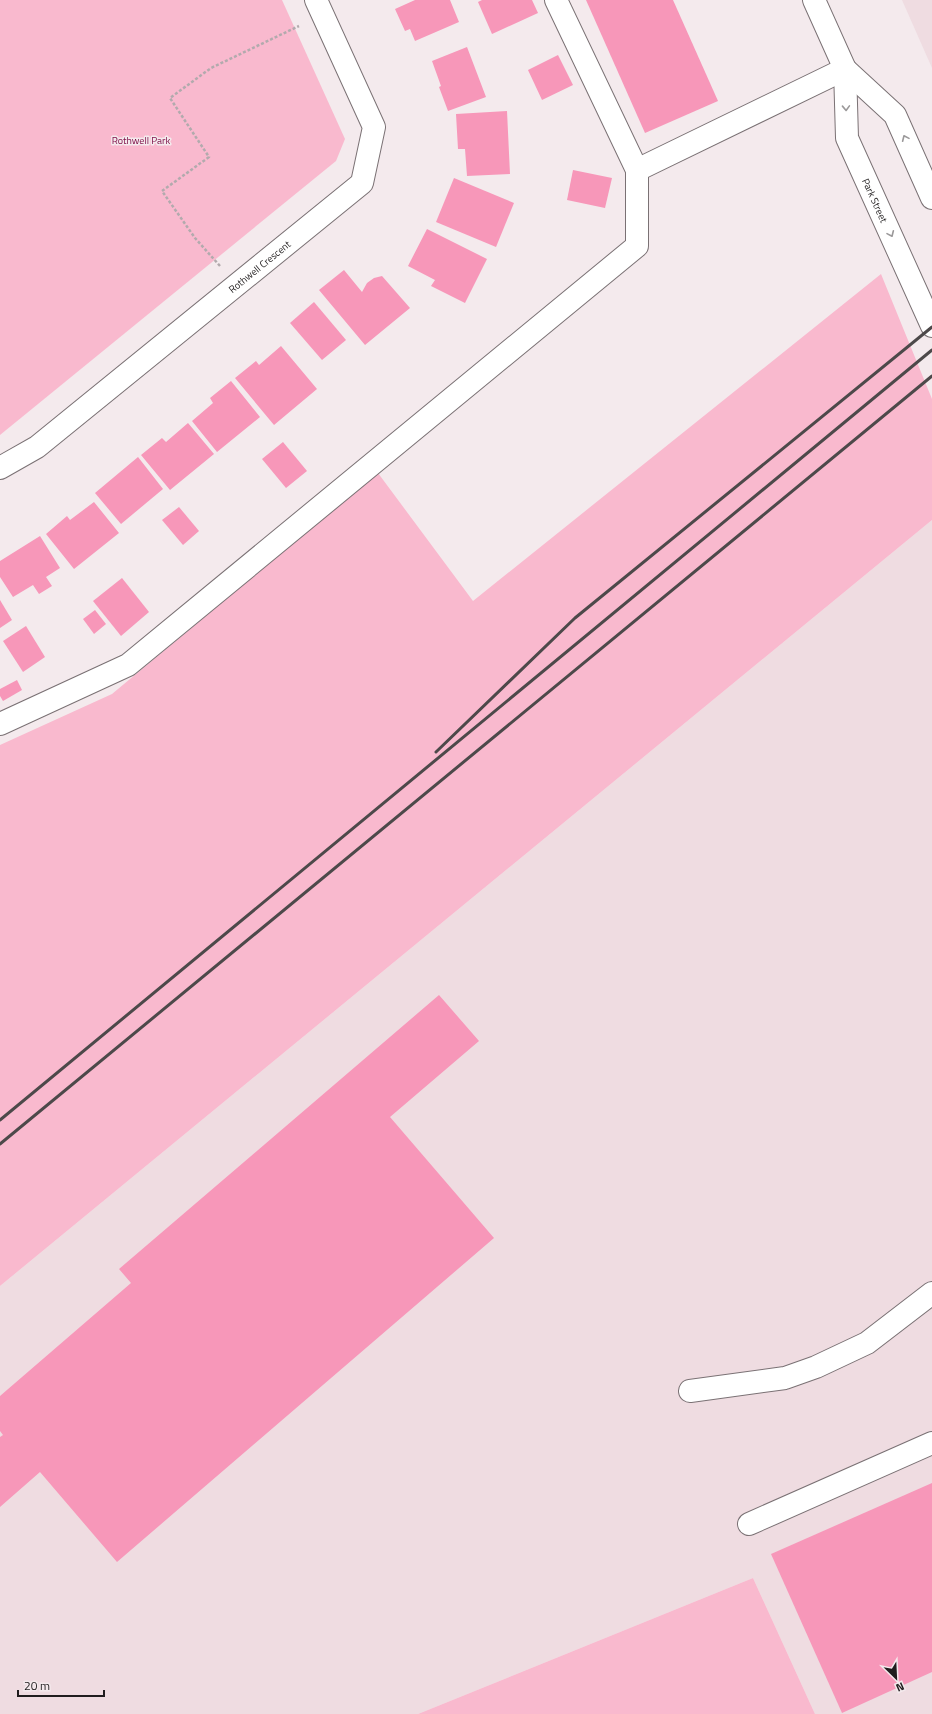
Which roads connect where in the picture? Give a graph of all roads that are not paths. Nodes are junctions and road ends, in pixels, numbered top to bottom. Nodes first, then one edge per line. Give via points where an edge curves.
1 (556, 0) edge
2 (814, 0) edge
3 (320, 8) edge
4 (845, 69) junction
5 (637, 170) junction
6 (932, 198) edge
7 (932, 326) edge
8 (0, 468) edge
9 (0, 724) edge
10 (932, 1294) edge
11 (690, 1391) dead end
12 (932, 1443) edge
13 (749, 1524) dead end

1 - 5 street
2 - 4 street, Park Street
3 - 8 street, Rothwell Crescent via 374,127 362,183 37,447
4 - 5 street
6 -> 4 street, Park Street via 895,115
4 -> 7 street, Park Street via 847,138
5 - 9 street via 637,246 128,665
10 - 11 street via 867,1343 816,1367 785,1378
12 - 13 street

